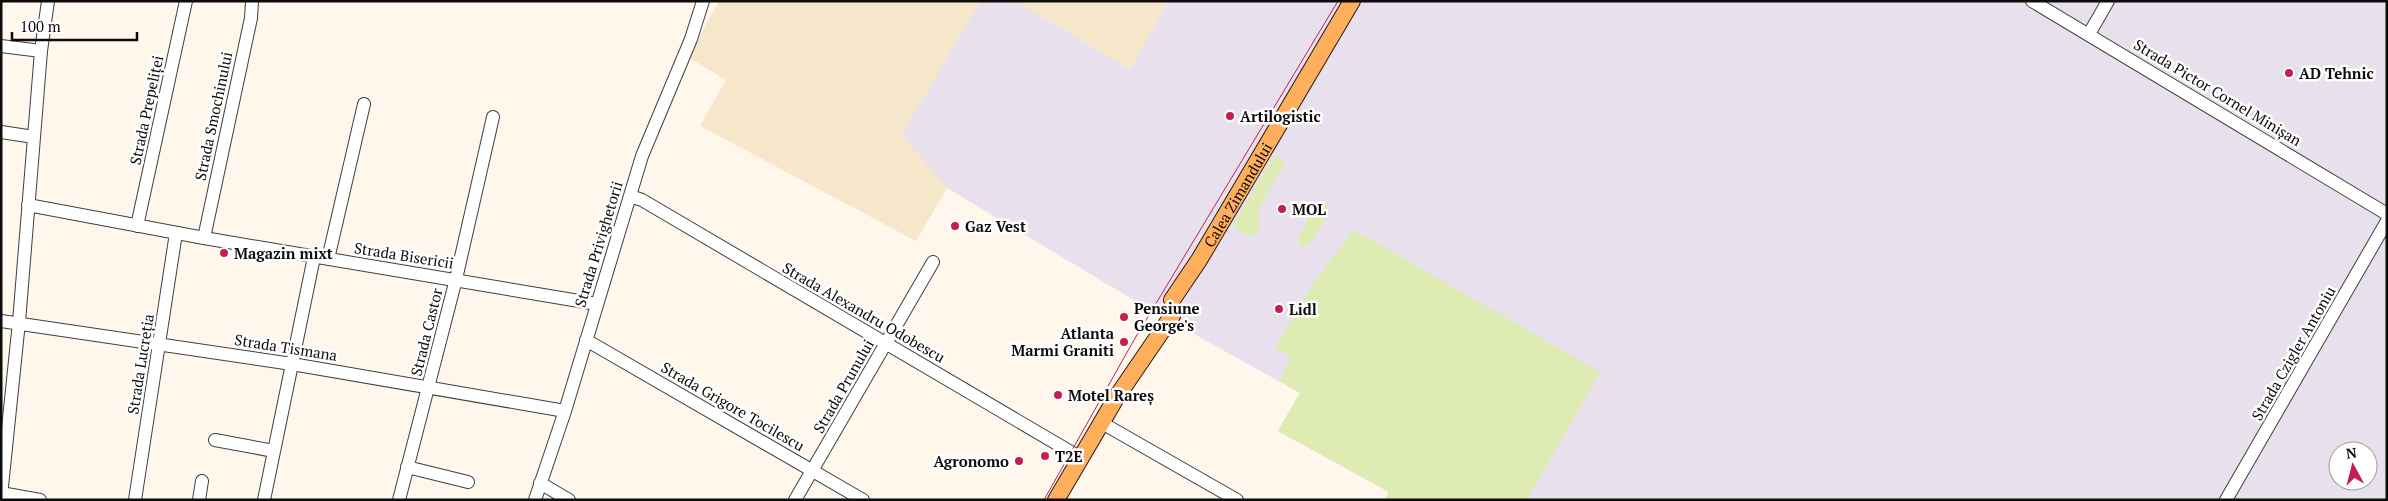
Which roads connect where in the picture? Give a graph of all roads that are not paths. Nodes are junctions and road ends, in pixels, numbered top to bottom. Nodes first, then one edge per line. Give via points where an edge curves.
1 (48, 1) edge
2 (186, 1) edge
3 (252, 1) edge
4 (703, 1) edge
5 (1352, 1) edge
6 (2032, 1) edge
7 (2108, 1) edge
8 (2089, 34) junction
9 (1, 46) edge
10 (41, 51) junction
11 (364, 104) dead end
12 (493, 117) dead end
13 (1, 132) edge
14 (34, 137) junction
15 (630, 196) junction
16 (28, 205) junction
17 (2387, 214) edge
18 (2387, 221) edge
19 (137, 226) junction
20 (176, 233) junction
21 (204, 238) junction
22 (314, 257) junction
23 (328, 259) junction
24 (933, 262) dead end
25 (456, 280) junction
26 (597, 304) junction
27 (1, 321) edge
28 (18, 322) junction
29 (586, 340) junction
30 (159, 343) junction
31 (887, 343) junction
32 (292, 364) junction
33 (429, 386) junction
34 (565, 410) junction
35 (1102, 422) junction
36 (215, 440) dead end
37 (274, 451) junction
38 (1080, 458) junction
39 (407, 467) junction
40 (813, 470) junction
41 (202, 481) dead end
42 (468, 482) dead end
43 (540, 483) junction
44 (1, 495) edge
45 (1229, 498) edge
46 (40, 500) edge
47 (135, 500) edge
48 (199, 500) edge
49 (264, 500) edge
50 (399, 500) edge
51 (535, 500) edge
52 (569, 500) edge
53 (795, 500) edge
54 (863, 500) edge
55 (1056, 500) edge
56 (2226, 500) edge

1 - 10 street
2 - 19 street, Strada Prepeliței
3 - 21 street, Strada Smochinului
4 - 15 street, Strada Privighetorii via 642,156
5 - 35 main road, Calea Zimandului
6 - 8 street, Strada Pictor Cornel Minișan
7 - 8 street
8 - 17 street, Strada Pictor Cornel Minișan
9 - 10 street
10 - 14 street
11 - 23 street
12 - 25 street, Strada Castor
13 - 14 street
14 - 16 street
15 - 26 street, Strada Privighetorii
15 - 31 street, Strada Alexandru Odobescu
16 - 19 street, Strada Bisericii
16 - 28 street
18 - 56 street, Strada Czigler Antoniu
19 - 20 street, Strada Bisericii
20 - 21 street, Strada Bisericii
20 - 30 street, Strada Lucreția
21 - 22 street, Strada Bisericii
22 - 23 street, Strada Bisericii
22 - 32 street
23 - 25 street, Strada Bisericii
24 - 31 street, Strada Prunului
25 - 26 street, Strada Bisericii
25 - 33 street, Strada Castor
26 - 29 street, Strada Privighetorii
27 - 28 street, Strada Tismana
28 - 30 street, Strada Tismana
28 - 44 street
29 - 34 street, Strada Privighetorii
29 - 40 street, Strada Grigore Tocilescu
30 - 32 street, Strada Tismana
30 - 47 street, Strada Lucreția
31 - 38 street, Strada Alexandru Odobescu
31 - 40 street, Strada Prunului
32 - 33 street, Strada Tismana
32 - 37 street
33 - 34 street, Strada Tismana
33 - 39 street, Strada Castor
34 - 43 street, Strada Privighetorii
35 - 38 main road, Calea Zimandului
35 - 45 street
36 - 37 street
37 - 49 street
38 - 55 main road, Calea Zimandului
39 - 42 street
39 - 50 street, Strada Castor
40 - 53 street, Strada Prunului
40 - 54 street, Strada Grigore Tocilescu
41 - 48 street
43 - 51 street, Strada Privighetorii
43 - 52 street
44 - 46 street

